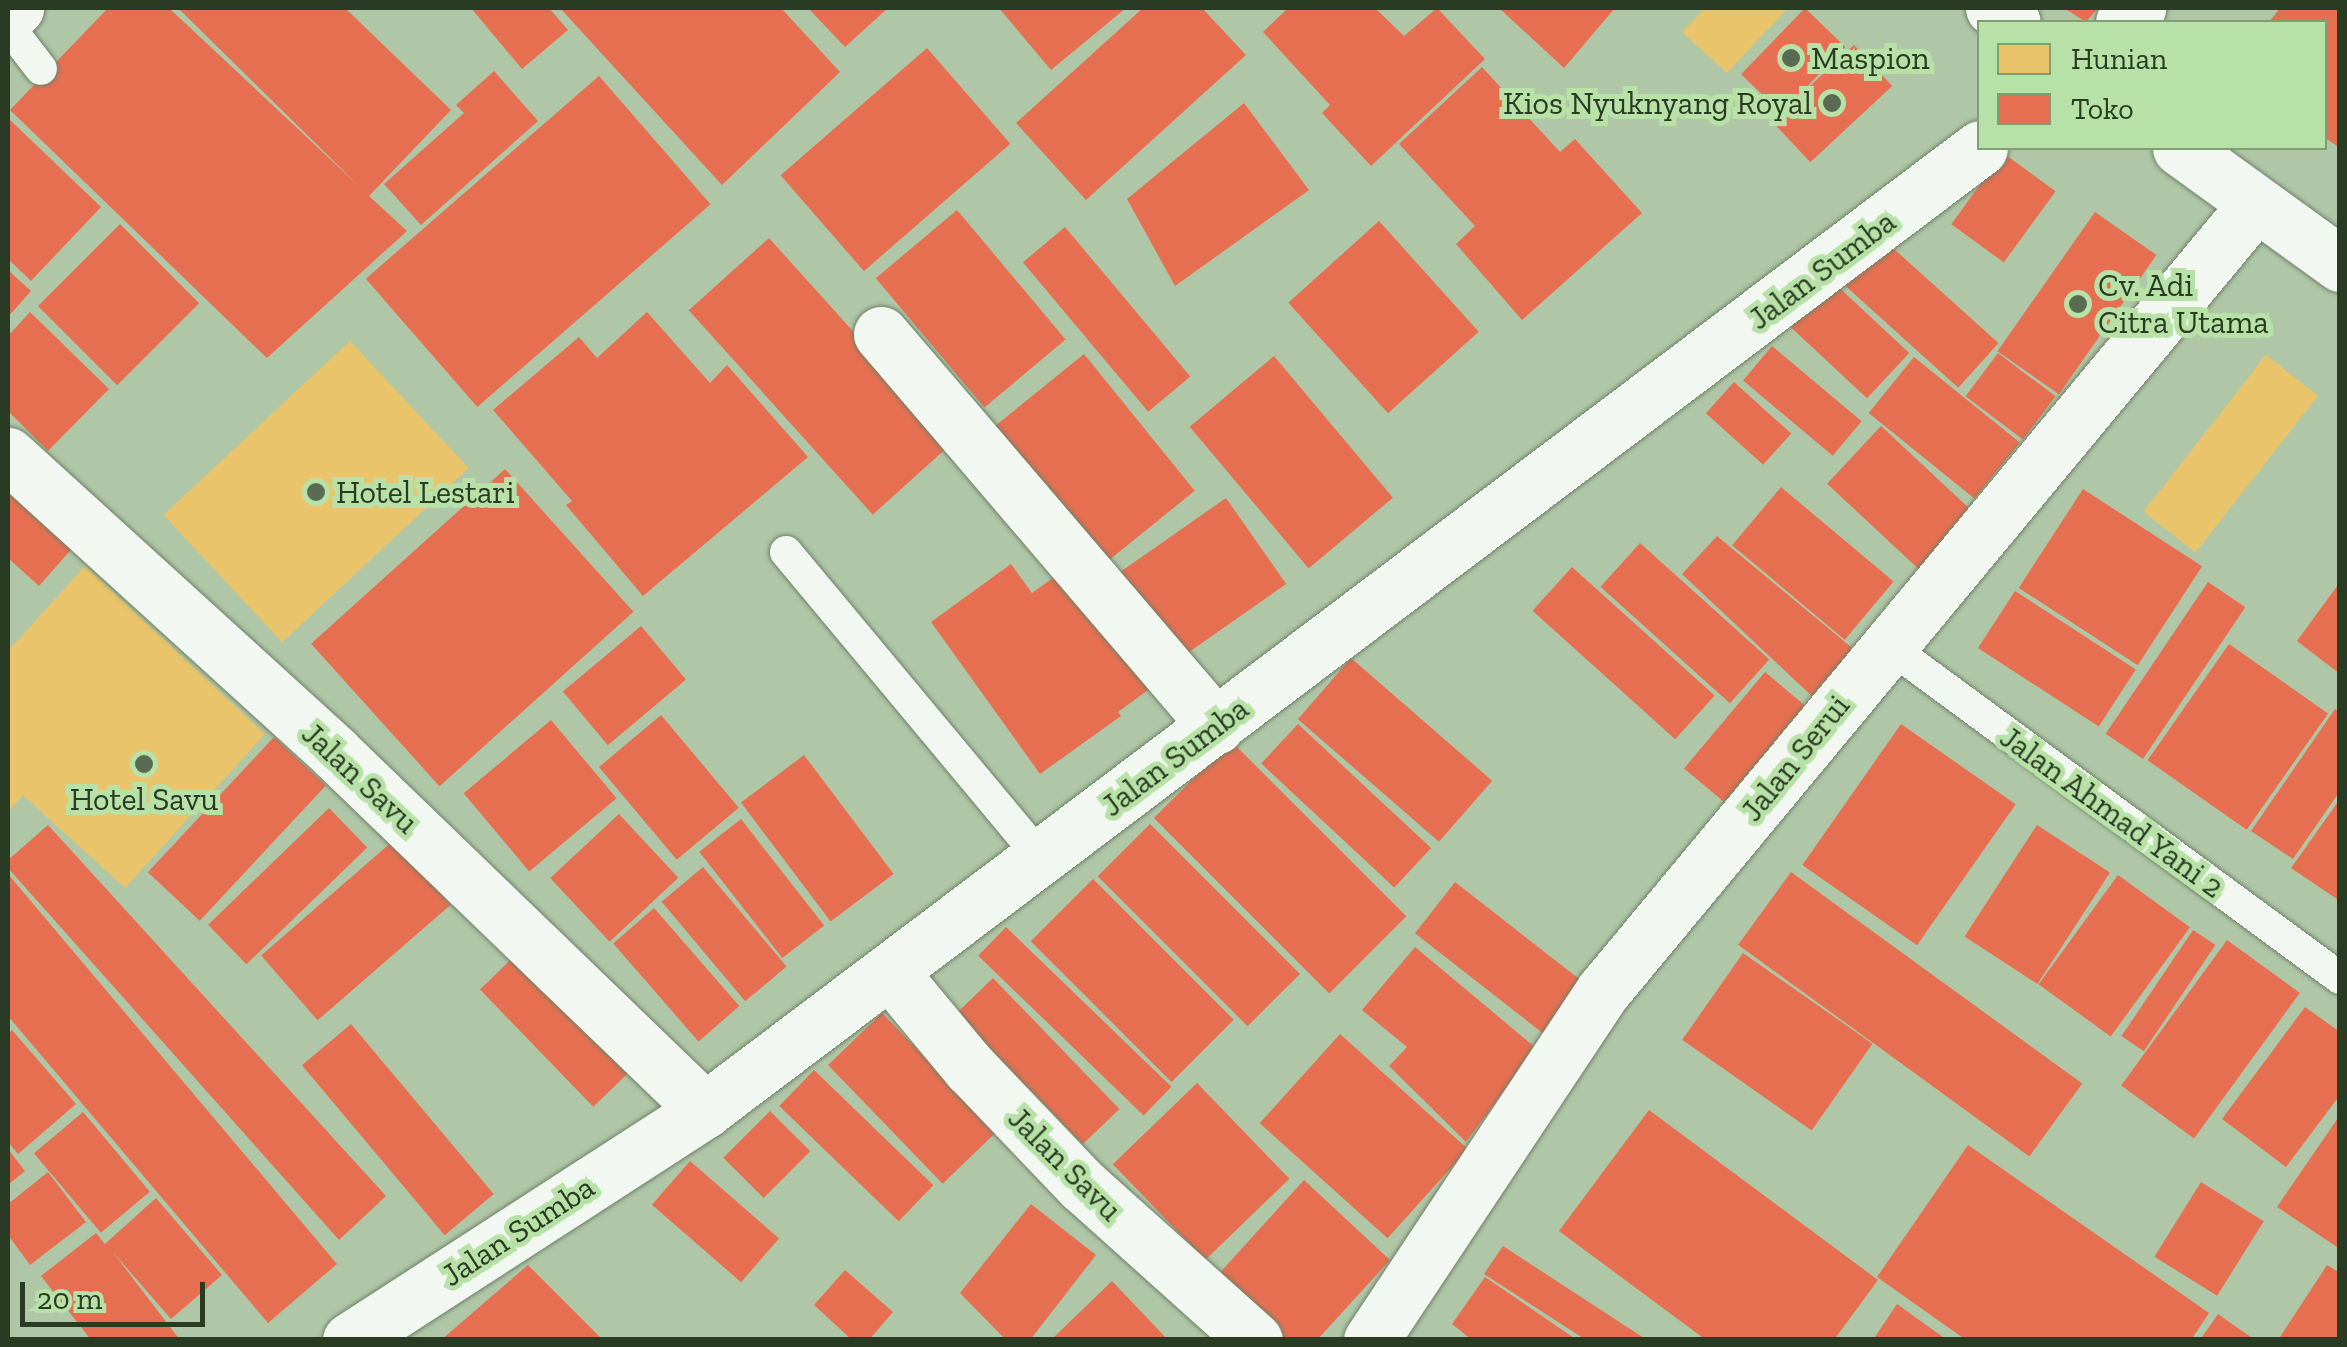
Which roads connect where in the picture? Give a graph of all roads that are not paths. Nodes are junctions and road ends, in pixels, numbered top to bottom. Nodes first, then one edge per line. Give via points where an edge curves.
1 (16, 8) edge
2 (8, 15) edge
3 (8, 26) edge
4 (42, 69) dead end
5 (1977, 150) edge
6 (2183, 150) edge
7 (2255, 205) junction
8 (2340, 264) edge
9 (881, 334) dead end
10 (8, 455) edge
11 (786, 552) dead end
12 (1887, 645) junction
13 (1216, 726) junction
14 (1041, 858) junction
15 (891, 973) junction
16 (2340, 978) edge
17 (705, 1110) junction
18 (350, 1340) edge
19 (1255, 1340) edge
20 (1371, 1340) edge

1 - 2 street
3 - 4 lane
5 - 13 street, Jalan Sumba
6 - 7 street
7 - 8 street
7 - 12 street, Jalan Serui
9 - 13 street
10 - 17 street, Jalan Savu via 334,752
11 - 14 lane
12 - 16 lane, Jalan Ahmad Yani 2
12 - 20 street, Jalan Serui via 1603,991
13 - 14 street, Jalan Sumba
14 - 15 street, Jalan Sumba
15 - 17 street, Jalan Sumba
15 - 19 street, Jalan Savu via 1082,1185
17 - 18 street, Jalan Sumba

